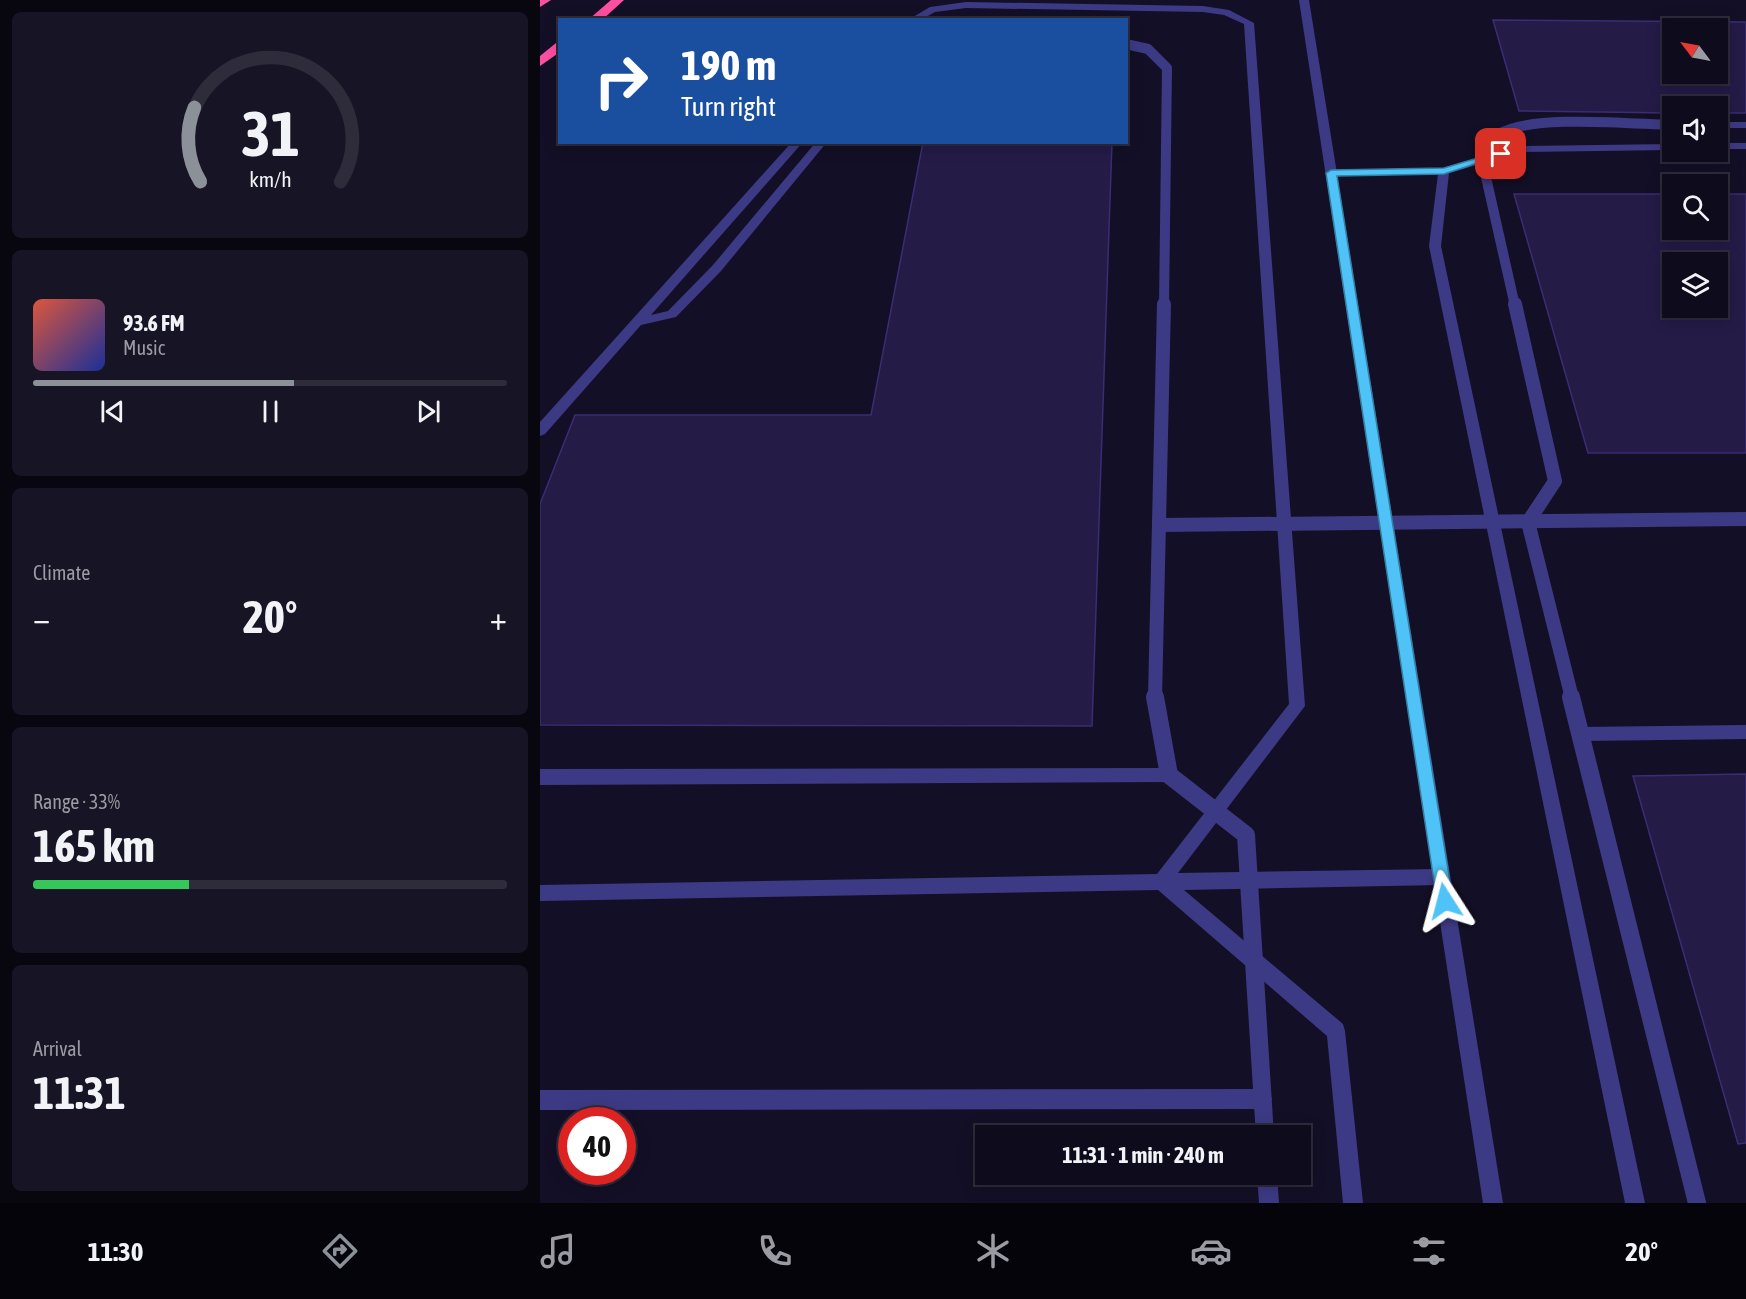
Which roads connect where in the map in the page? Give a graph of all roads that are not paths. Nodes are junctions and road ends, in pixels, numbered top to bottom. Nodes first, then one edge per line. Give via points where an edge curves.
1 (545, 0) edge
2 (618, 0) edge
3 (1304, 0) edge
4 (540, 4) edge
5 (596, 18) edge
6 (917, 18) edge
7 (1128, 44) edge
8 (558, 48) edge
9 (540, 62) edge
10 (1662, 125) edge
11 (1728, 125) edge
12 (1746, 125) edge
13 (796, 144) edge
14 (820, 144) edge
15 (1728, 146) edge
16 (1746, 146) edge
17 (1662, 147) edge
18 (1444, 171) junction
19 (1331, 173) junction
20 (638, 322) junction
21 (540, 431) edge
22 (1746, 519) edge
23 (1528, 522) junction
24 (1161, 525) junction
25 (1746, 732) edge
26 (1581, 734) junction
27 (1169, 775) junction
28 (540, 777) edge
29 (1441, 877) junction
30 (1161, 882) junction
31 (540, 892) edge
32 (1262, 1099) junction
33 (540, 1100) edge
34 (1264, 1125) edge
35 (1268, 1185) edge
36 (1269, 1203) edge
37 (1353, 1203) edge
38 (1493, 1203) edge
39 (1635, 1203) edge
40 (1697, 1203) edge

1 - 4 highway
2 - 5 highway
3 - 19 street
6 - 30 street via 933,9 966,5 1203,9 1226,12 1249,23 1297,706
7 - 24 street, bridge via 1148,49 1167,69
8 - 9 highway
10 - 23 street, bridge via 1533,126 1502,132 1488,142 1481,155 1555,481
11 - 12 street
13 - 20 street
14 - 20 street via 717,268 672,314
15 - 16 street
17 - 18 street via 1520,149
18 - 19 street
18 - 39 street via 1435,246
19 - 29 street
20 - 21 street
22 - 23 street, bridge
23 - 24 street, bridge
23 - 26 street, bridge
24 - 27 street, bridge via 1155,698
25 - 26 street
26 - 40 street, bridge
27 - 28 street
27 - 32 street, bridge via 1246,835
29 - 30 street
29 - 38 street
30 - 31 street
30 - 37 street via 1336,1031
32 - 33 street
32 - 34 street, bridge
35 - 36 street

